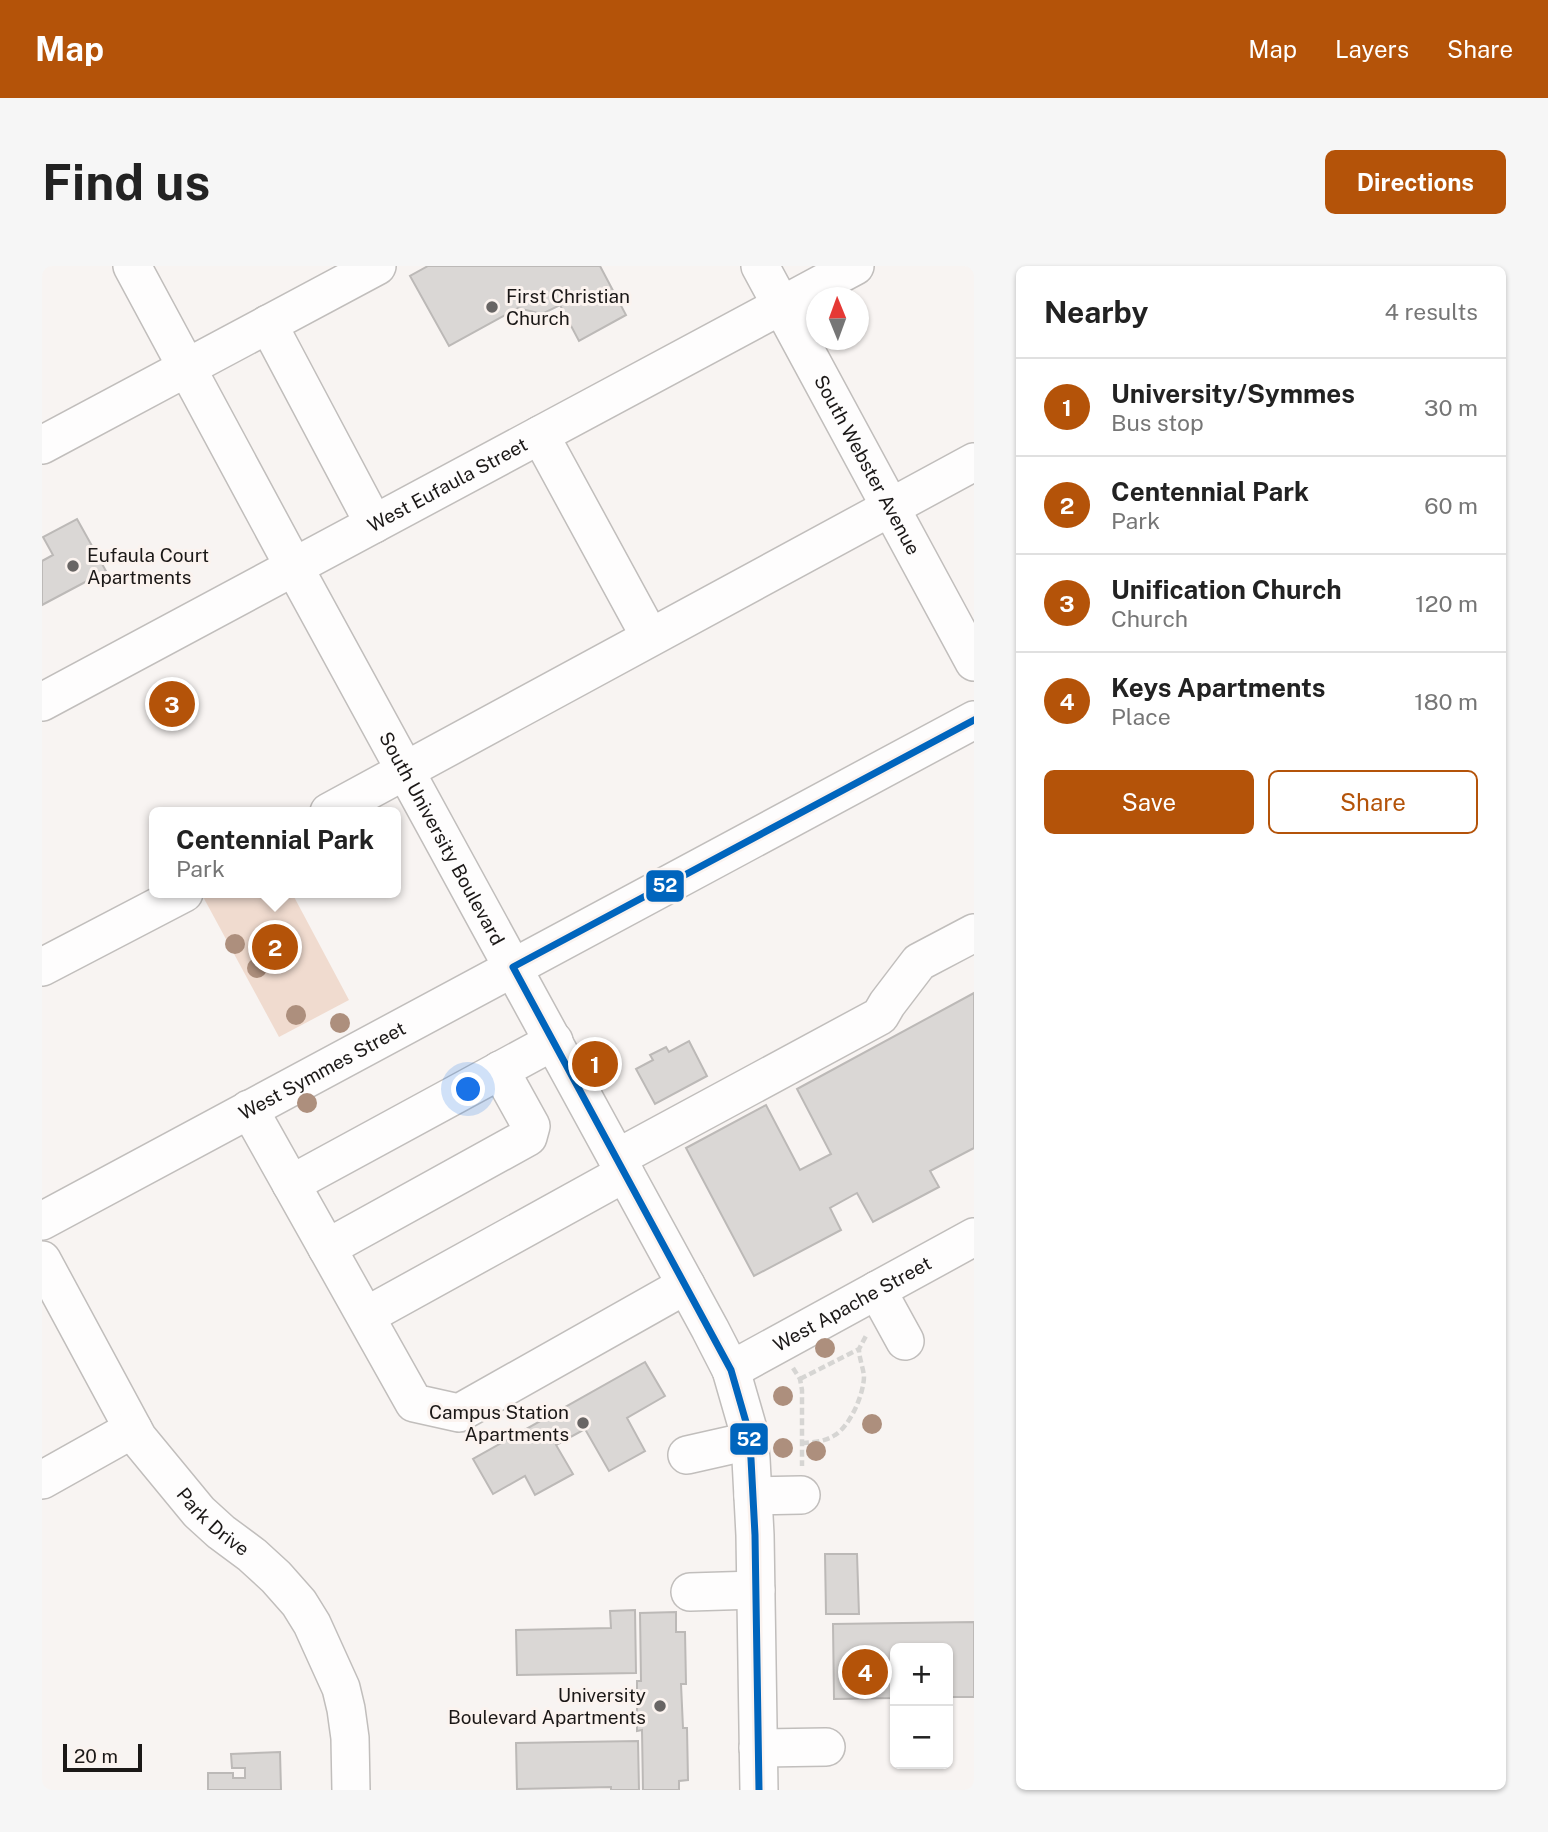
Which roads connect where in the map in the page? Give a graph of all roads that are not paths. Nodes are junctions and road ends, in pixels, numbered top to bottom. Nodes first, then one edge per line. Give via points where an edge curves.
1 (132, 266) edge
2 (377, 266) edge
3 (760, 266) edge
4 (855, 266) edge
5 (782, 305) junction
6 (268, 324) junction
7 (187, 368) junction
8 (540, 435) junction
9 (42, 445) edge
10 (974, 462) edge
11 (891, 507) junction
12 (374, 524) junction
13 (294, 567) junction
14 (650, 637) junction
15 (974, 662) edge
16 (42, 702) edge
17 (974, 720) edge
18 (404, 770) junction
19 (338, 807) edge
20 (174, 898) edge
21 (974, 933) edge
22 (42, 967) edge
23 (513, 967) junction
24 (554, 1041) junction
25 (500, 1070) junction
26 (249, 1109) junction
27 (621, 1165) junction
28 (292, 1184) junction
29 (42, 1220) edge
30 (974, 1237) edge
31 (327, 1248) junction
32 (42, 1260) edge
33 (686, 1285) junction
34 (882, 1299) junction
35 (366, 1316) junction
36 (905, 1341) dead end
37 (730, 1370) junction
38 (133, 1429) junction
39 (749, 1441) junction
40 (687, 1455) dead end
41 (42, 1480) edge
42 (801, 1495) road end
43 (753, 1496) junction
44 (756, 1590) junction
45 (690, 1592) dead end
46 (826, 1747) dead end
47 (758, 1748) junction
48 (351, 1790) edge
49 (759, 1790) edge

1 - 7 street, South University Boulevard
2 - 6 street
3 - 5 street, South Webster Avenue
4 - 5 street, West Eufaula Street
5 - 8 street, West Eufaula Street
5 - 11 street, South Webster Avenue
6 - 7 street
6 - 12 street
7 - 9 street
7 - 13 street, South University Boulevard
8 - 12 street, West Eufaula Street
8 - 14 street
10 - 11 street
11 - 14 street
11 - 15 street, South Webster Avenue
12 - 13 street, West Eufaula Street
13 - 16 street, West Eufaula Street
13 - 18 street, South University Boulevard
14 - 18 street
17 - 23 street, West Symmes Street
18 - 19 street
18 - 23 street, South University Boulevard
20 - 22 street
21 - 27 street via 919,962 880,1016
23 - 24 street, South University Boulevard
23 - 26 street, West Symmes Street
24 - 25 street
24 - 27 street, South University Boulevard
25 - 28 street
25 - 31 street via 531,1126 528,1137
26 - 28 street
26 - 29 street, West Symmes Street
27 - 33 street, South University Boulevard
27 - 35 street
28 - 31 street
30 - 34 street, West Apache Street
31 - 35 street
32 - 38 street, Park Drive
33 - 35 street via 459,1413 414,1403
33 - 37 street, South University Boulevard
34 - 36 street
34 - 37 street, West Apache Street via 780,1342
37 - 39 street, South University Boulevard
38 - 41 street
38 - 48 street, Park Drive via 199,1512 276,1577 312,1624 343,1699 350,1738
39 - 40 street
39 - 43 street, South University Boulevard
42 - 43 street
43 - 44 street, South University Boulevard
44 - 45 street
44 - 47 street, South University Boulevard
46 - 47 street
47 - 49 street, South University Boulevard

